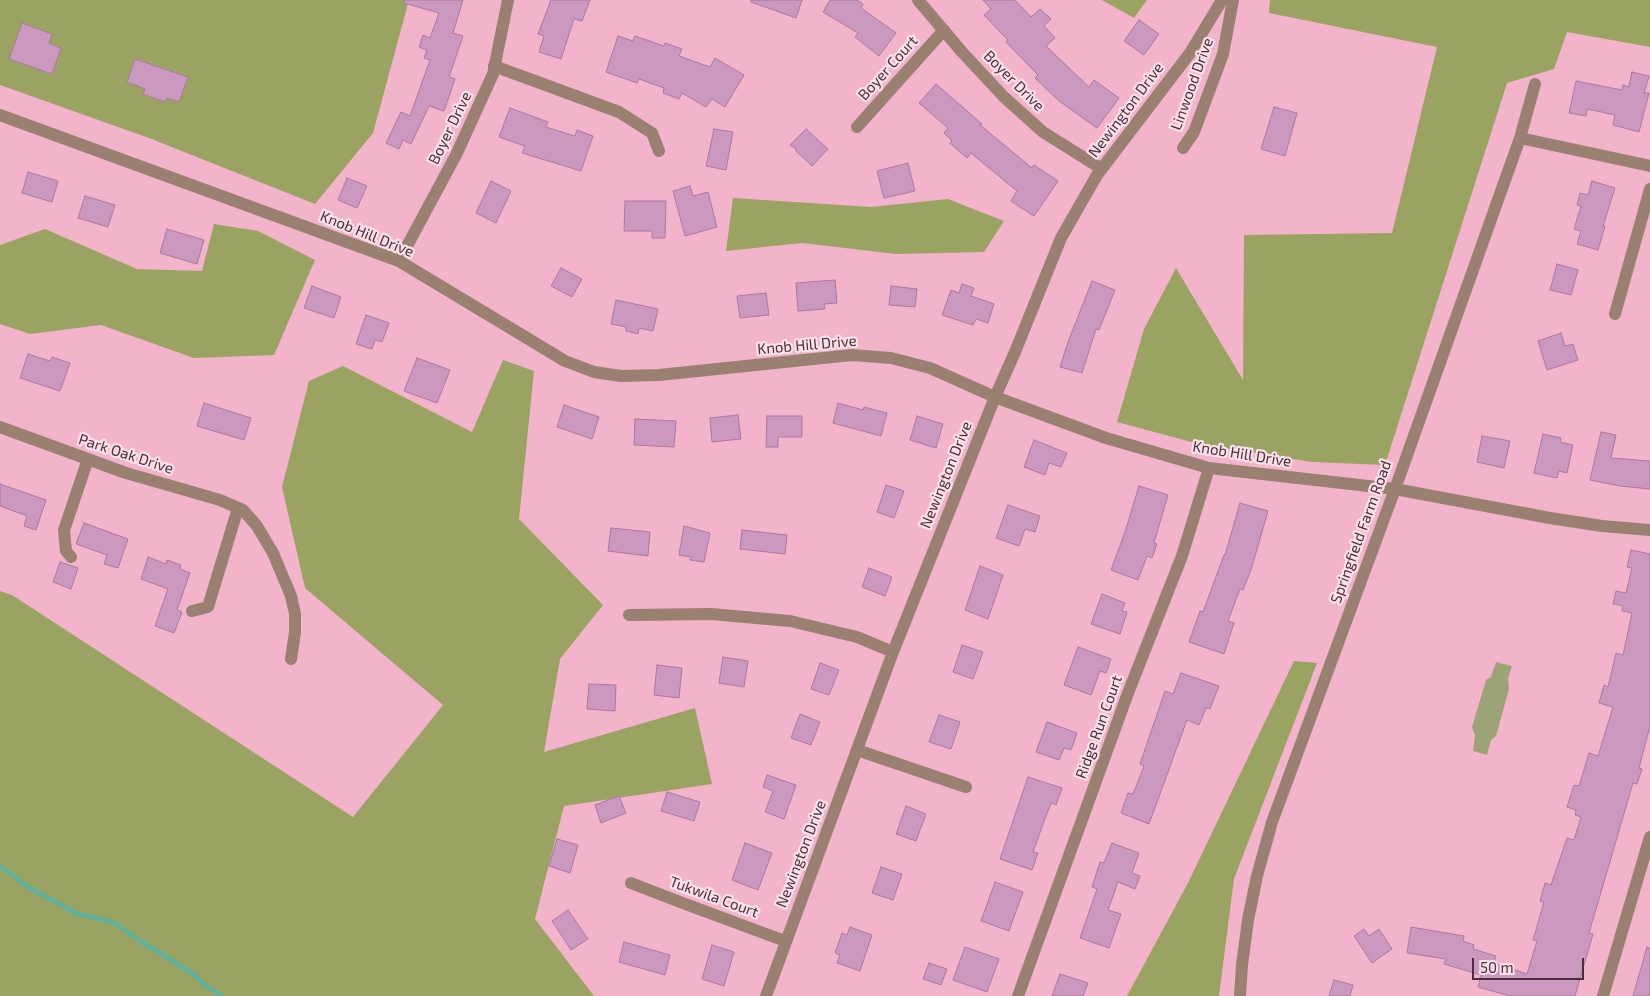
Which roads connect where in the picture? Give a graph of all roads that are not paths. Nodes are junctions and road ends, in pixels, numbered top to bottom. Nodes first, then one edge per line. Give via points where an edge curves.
1 (508, 0) edge
2 (918, 0) edge
3 (1222, 0) edge
4 (1233, 0) edge
5 (944, 30) junction
6 (494, 66) junction
7 (1535, 84) dead end
8 (0, 114) edge
9 (857, 127) dead end
10 (1520, 138) junction
11 (1183, 148) dead end
12 (659, 151) dead end
13 (1650, 166) edge
14 (1102, 168) junction
15 (1650, 189) edge
16 (399, 261) junction
17 (1615, 314) dead end
18 (995, 397) junction
19 (0, 427) edge
20 (88, 459) junction
21 (1209, 468) junction
22 (1395, 489) junction
23 (240, 509) junction
24 (1650, 530) edge
25 (71, 557) dead end
26 (192, 611) dead end
27 (630, 615) dead end
28 (893, 652) junction
29 (291, 659) dead end
30 (858, 750) junction
31 (966, 787) dead end
32 (1650, 837) edge
33 (632, 883) dead end
34 (785, 941) junction
35 (766, 996) edge
36 (1018, 996) edge
37 (1240, 996) edge
38 (1603, 996) edge

1 - 6 street, Boyer Drive
2 - 5 street, Boyer Drive
3 - 14 street, Newington Drive via 1190,53
4 - 11 street, Linwood Drive via 1223,54 1194,132
5 - 9 street, Boyer Court
5 - 14 street, Boyer Drive via 1004,98 1043,132
6 - 12 street via 619,112 652,133
6 - 16 street, Boyer Drive via 456,155
7 - 10 street, Springfield Farm Road
8 - 16 street, Knob Hill Drive
10 - 13 street
10 - 22 street, Springfield Farm Road
14 - 18 street, Newington Drive via 1061,238
15 - 17 street
16 - 18 street, Knob Hill Drive via 565,361 594,372 659,376 852,355 891,358 930,368
18 - 21 street, Knob Hill Drive via 1106,438
18 - 28 street, Newington Drive
19 - 20 street, Park Oak Drive
20 - 23 street, Park Oak Drive
20 - 25 street via 64,530 66,551
21 - 22 street, Knob Hill Drive
21 - 36 street, Ridge Run Court via 1182,556 1128,693
22 - 24 street, Knob Hill Drive via 1550,518
22 - 37 street, Springfield Farm Road via 1272,822 1256,876
23 - 26 street via 208,607
23 - 29 street via 257,526 273,553 291,596 295,614
27 - 28 street via 711,614 790,621 857,637
28 - 30 street, Newington Drive
30 - 31 street
30 - 34 street, Newington Drive
32 - 38 street
33 - 34 street, Tukwila Court
34 - 35 street, Newington Drive

